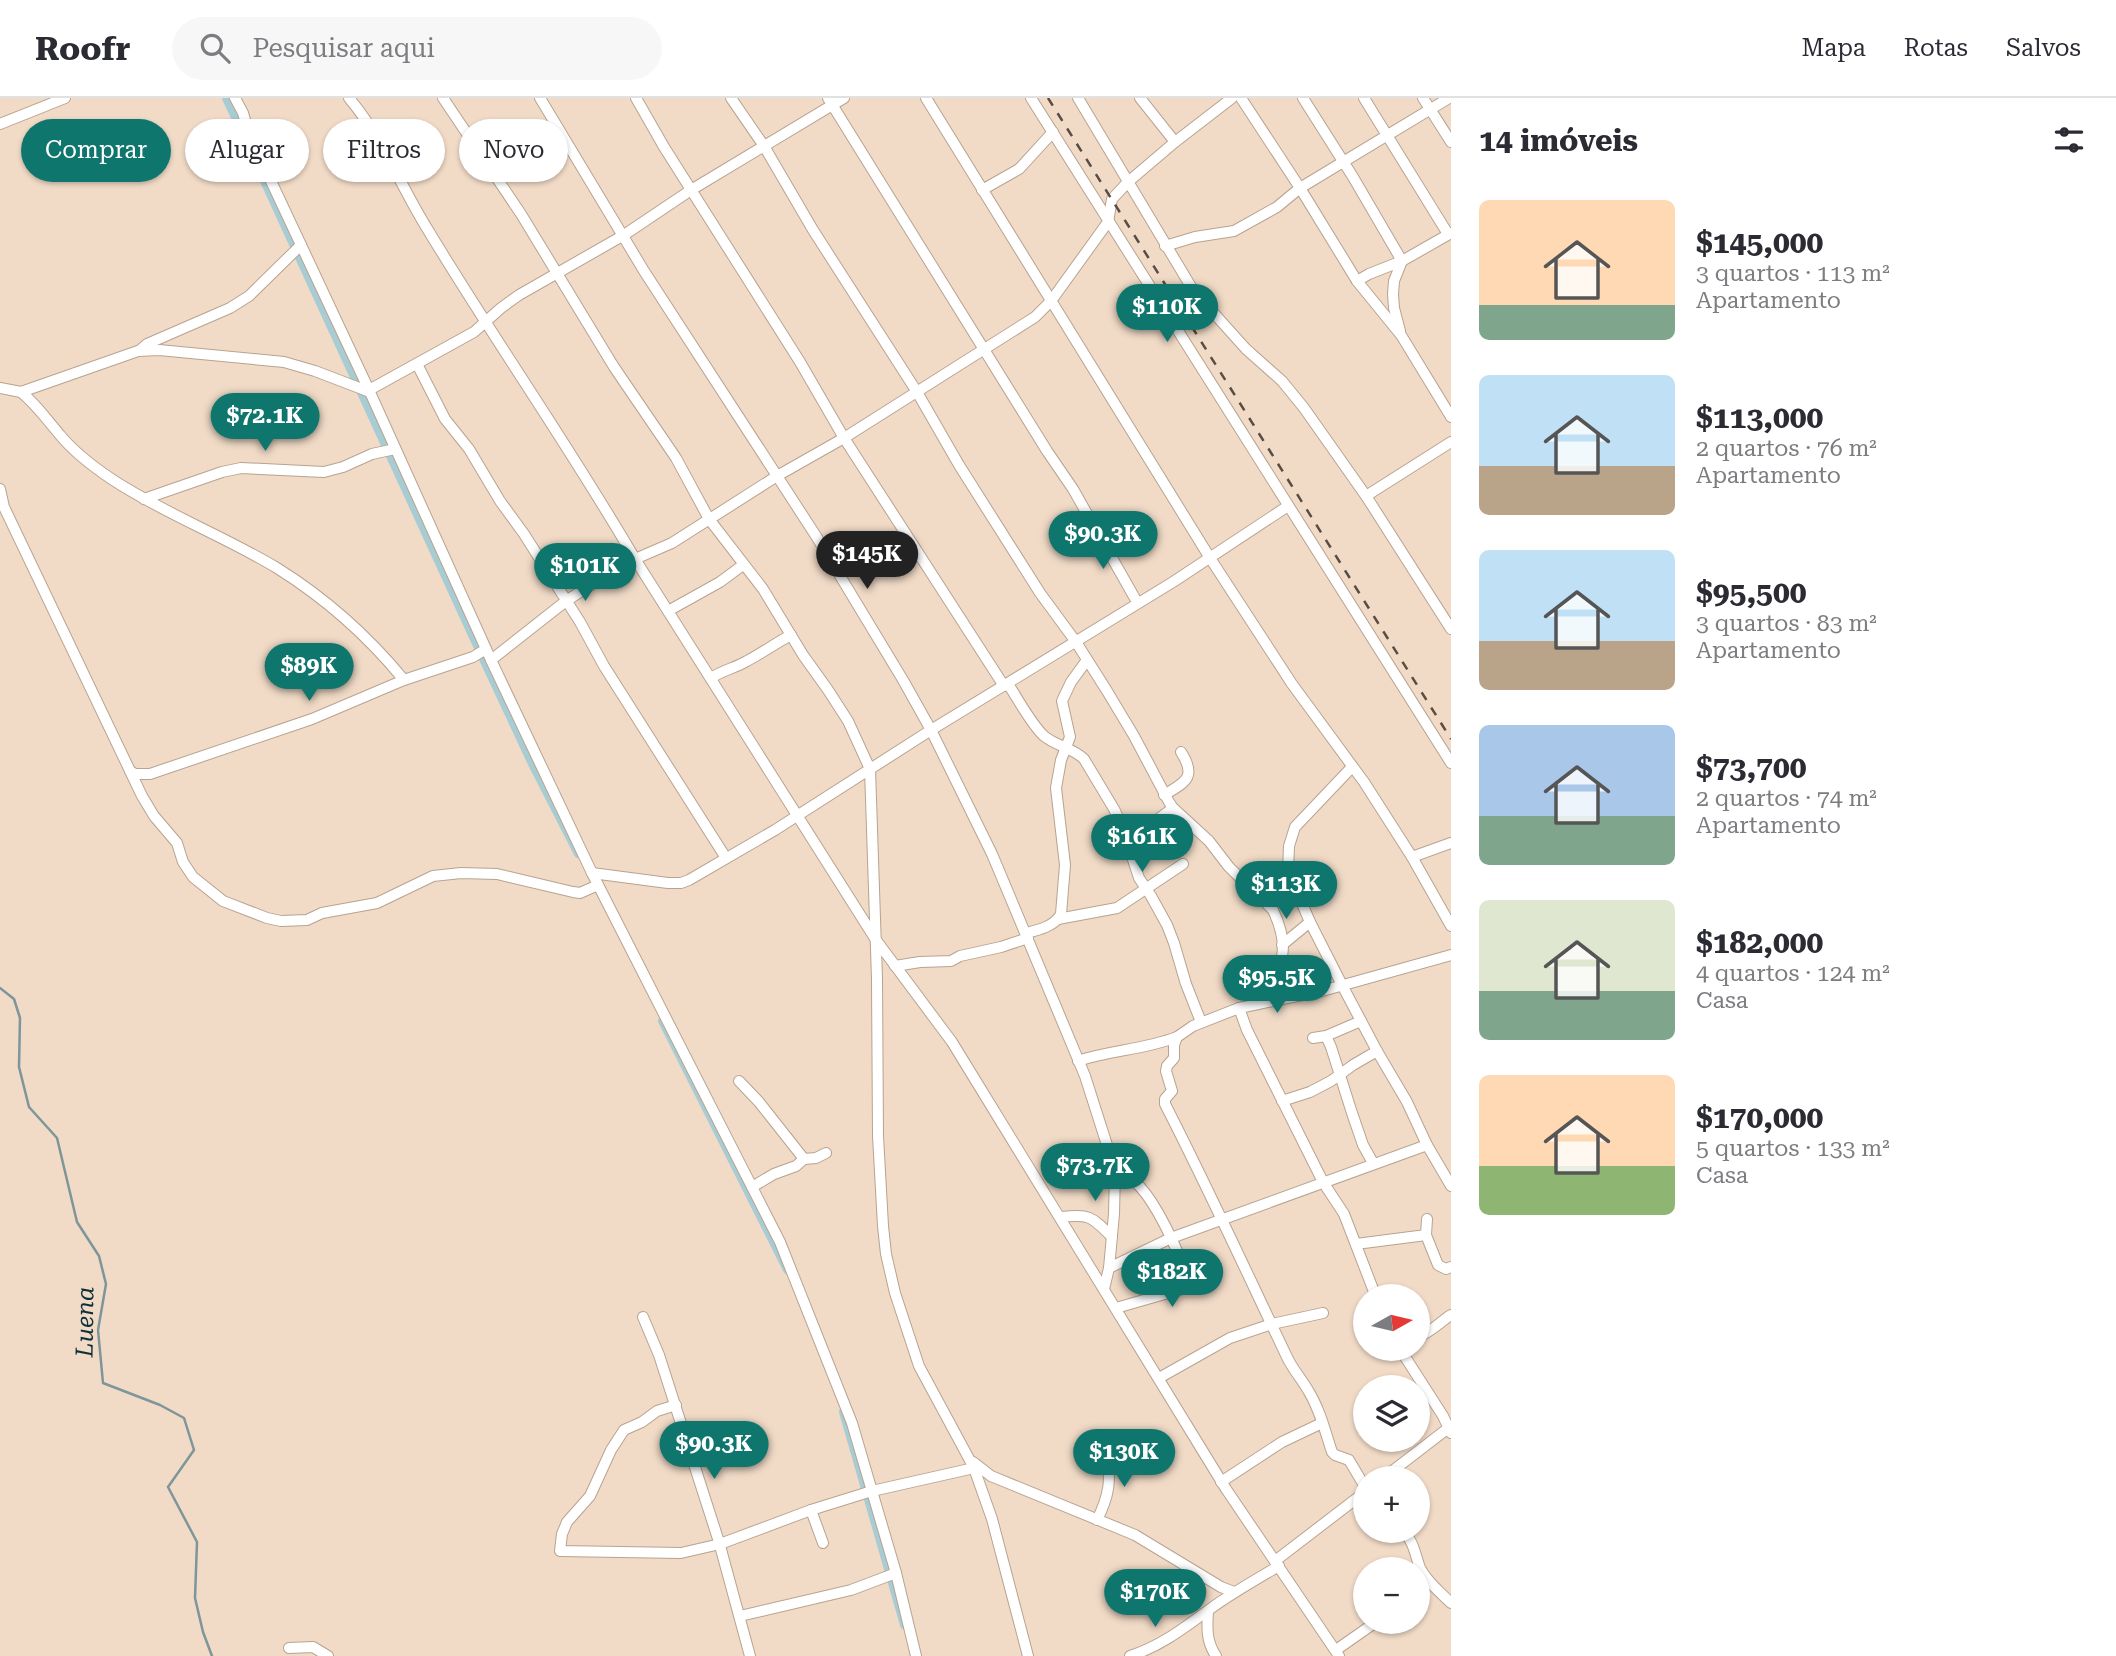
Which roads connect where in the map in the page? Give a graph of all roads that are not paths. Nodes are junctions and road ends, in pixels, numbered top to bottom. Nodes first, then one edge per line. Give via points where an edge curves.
1 (65, 98) edge
2 (234, 98) edge
3 (349, 98) edge
4 (443, 98) edge
5 (540, 98) edge
6 (636, 98) edge
7 (731, 98) edge
8 (844, 98) edge
9 (926, 98) edge
10 (1031, 98) edge
11 (1078, 98) edge
12 (1140, 98) edge
13 (1232, 98) edge
14 (1241, 98) edge
15 (1303, 98) edge
16 (1364, 98) edge
17 (1423, 98) edge
18 (1449, 98) edge
19 (831, 102) edge
20 (1431, 110) junction
21 (0, 124) edge
22 (1053, 132) junction
23 (1387, 137) junction
24 (1175, 142) junction
25 (1451, 142) edge
26 (764, 146) junction
27 (1343, 162) junction
28 (1128, 182) junction
29 (1300, 188) junction
30 (691, 190) junction
31 (982, 190) junction
32 (1108, 222) junction
33 (1449, 234) edge
34 (624, 235) junction
35 (301, 244) junction
36 (1165, 246) junction
37 (1402, 261) junction
38 (558, 272) junction
39 (1356, 281) junction
40 (1051, 301) junction
41 (486, 321) junction
42 (1401, 335) junction
43 (985, 349) junction
44 (138, 351) junction
45 (417, 364) junction
46 (0, 388) edge
47 (369, 391) junction
48 (917, 391) junction
49 (21, 392) junction
50 (1451, 417) edge
51 (844, 438) junction
52 (1451, 442) edge
53 (395, 449) junction
54 (777, 476) junction
55 (0, 489) edge
56 (1366, 496) junction
57 (144, 499) junction
58 (1287, 506) junction
59 (709, 519) junction
60 (1210, 558) junction
61 (635, 559) junction
62 (743, 565) junction
63 (566, 601) junction
64 (1137, 602) junction
65 (668, 611) junction
66 (1451, 629) edge
67 (791, 635) junction
68 (1076, 642) junction
69 (486, 649) junction
70 (491, 660) junction
71 (1087, 660) junction
72 (711, 678) junction
73 (404, 680) junction
74 (1006, 685) junction
75 (931, 730) junction
76 (1067, 748) junction
77 (1181, 751) dead end
78 (1451, 763) edge
79 (1352, 767) junction
80 (870, 769) junction
81 (130, 771) junction
82 (1164, 795) junction
83 (1173, 808) junction
84 (797, 815) junction
85 (1128, 842) junction
86 (1451, 843) edge
87 (726, 858) junction
88 (1412, 858) junction
89 (1183, 864) dead end
90 (592, 873) junction
91 (598, 885) junction
92 (1146, 889) junction
93 (1058, 919) junction
94 (1310, 922) junction
95 (1451, 926) edge
96 (1027, 936) junction
97 (876, 940) junction
98 (1451, 955) edge
99 (895, 966) junction
100 (1342, 985) junction
101 (1239, 1009) junction
102 (1361, 1021) junction
103 (1201, 1022) junction
104 (1325, 1036) junction
105 (1177, 1037) junction
106 (1313, 1038) dead end
107 (1377, 1051) junction
108 (1078, 1061) junction
109 (1340, 1075) junction
110 (739, 1081) dead end
111 (1282, 1101) junction
112 (1427, 1144) junction
113 (825, 1153) dead end
114 (804, 1159) junction
115 (1373, 1163) junction
116 (1115, 1170) junction
117 (1323, 1182) junction
118 (1451, 1185) edge
119 (752, 1187) junction
120 (1060, 1217) junction
121 (1427, 1219) dead end
122 (1221, 1220) junction
123 (1426, 1234) junction
124 (1112, 1237) junction
125 (1171, 1238) junction
126 (1356, 1244) junction
127 (1451, 1267) edge
128 (1109, 1268) junction
129 (1371, 1284) edge
130 (1104, 1289) junction
131 (1116, 1308) junction
132 (1323, 1313) dead end
133 (1451, 1315) edge
134 (643, 1317) dead end
135 (1272, 1324) junction
136 (1430, 1331) edge
137 (1408, 1362) edge
138 (1158, 1378) junction
139 (676, 1405) junction
140 (1322, 1423) junction
141 (1450, 1429) edge
142 (1105, 1454) dead end
143 (972, 1464) junction
144 (1400, 1466) edge
145 (1353, 1468) edge
146 (1222, 1482) junction
147 (872, 1491) junction
148 (1353, 1500) edge
149 (811, 1510) junction
150 (1097, 1520) junction
151 (822, 1543) dead end
152 (720, 1544) junction
153 (1277, 1564) junction
154 (896, 1573) junction
155 (1430, 1583) edge
156 (1234, 1592) junction
157 (1451, 1603) edge
158 (1208, 1611) junction
159 (740, 1616) junction
160 (1361, 1634) edge
161 (289, 1648) dead end
162 (1337, 1653) edge
163 (328, 1656) edge
164 (750, 1656) edge
165 (916, 1656) edge
166 (1028, 1656) edge
167 (1130, 1656) edge
168 (1216, 1656) edge

1 - 21 street
2 - 35 street
3 - 41 street via 374,132 426,228
4 - 38 street
5 - 34 street
6 - 30 street
7 - 26 street
8 - 19 street
9 - 31 street
10 - 22 street
11 - 28 street
12 - 24 street
13 - 24 street
14 - 29 street
15 - 27 street
16 - 23 street
17 - 20 street
18 - 20 street
19 - 26 street
19 - 43 street
20 - 23 street
20 - 25 street
22 - 31 street via 1019,169
22 - 32 street
23 - 27 street
23 - 33 street
24 - 28 street
26 - 30 street
26 - 48 street
27 - 29 street
27 - 37 street
28 - 32 street via 1112,199
28 - 36 street
29 - 36 street via 1234,231
29 - 39 street
30 - 34 street
30 - 51 street
31 - 40 street
32 - 40 street
32 - 58 street
33 - 37 street
34 - 38 street
34 - 54 street
35 - 44 street via 249,296
35 - 47 street
36 - 56 street via 1193,290 1304,408
37 - 39 street
37 - 42 street via 1393,294
38 - 41 street
38 - 59 street via 614,367 677,458
39 - 42 street
40 - 43 street via 1035,317
40 - 60 street
41 - 45 street
41 - 61 street
42 - 50 street
43 - 48 street
43 - 64 street
44 - 47 street via 284,362
44 - 49 street
45 - 47 street
45 - 63 street via 445,419
46 - 49 street
47 - 53 street
48 - 51 street
48 - 68 street via 1040,593
49 - 57 street via 78,453
51 - 54 street
51 - 74 street
52 - 56 street
53 - 57 street via 324,472 241,468
53 - 69 street
54 - 59 street
54 - 75 street
55 - 81 street via 4,507
56 - 66 street
57 - 73 street via 278,569 338,613
58 - 60 street
58 - 78 street
59 - 61 street via 672,543
59 - 62 street
60 - 64 street
60 - 79 street
61 - 63 street
61 - 65 street
62 - 65 street
62 - 67 street
63 - 70 street
63 - 87 street
64 - 68 street
65 - 72 street
67 - 72 street
67 - 80 street via 848,722
68 - 71 street
68 - 74 street
69 - 70 street
69 - 73 street
70 - 90 street
71 - 76 street via 1062,701 1070,737
71 - 82 street
72 - 84 street
73 - 81 street via 312,719 150,774
74 - 75 street
74 - 76 street via 1042,734
75 - 80 street
75 - 96 street
76 - 85 street via 1089,765
76 - 93 street via 1056,788 1065,865
77 - 82 street via 1189,778
79 - 88 street
79 - 94 street via 1292,833 1288,871
80 - 84 street
80 - 97 street
81 - 91 street via 154,816 177,843 193,877 223,901 267,918 307,920 377,903 433,877 461,873 497,874 573,892
82 - 83 street
83 - 85 street
83 - 94 street via 1273,910 1282,950
84 - 87 street
84 - 97 street
85 - 92 street
86 - 88 street
87 - 90 street via 681,883
88 - 95 street
89 - 92 street
90 - 91 street
91 - 119 street
92 - 93 street via 1117,908
92 - 103 street via 1174,943
93 - 96 street
94 - 100 street
96 - 99 street via 951,961
96 - 108 street
97 - 99 street
97 - 143 street via 878,1136 886,1254 919,1366
98 - 100 street
99 - 120 street via 952,1042
100 - 101 street
100 - 102 street
101 - 103 street
101 - 111 street
102 - 104 street
102 - 107 street
103 - 105 street
104 - 106 street
104 - 109 street
105 - 108 street
105 - 122 street via 1174,1058 1166,1071 1171,1093 1165,1104
107 - 109 street
107 - 112 street
108 - 116 street
109 - 111 street
109 - 115 street
110 - 114 street
111 - 117 street
112 - 115 street
112 - 118 street
113 - 114 street
114 - 119 street
115 - 117 street
116 - 124 street
116 - 125 street via 1143,1190
117 - 122 street
117 - 126 street via 1344,1214
119 - 147 street via 803,1296 852,1423
120 - 124 street via 1084,1215
120 - 130 street
121 - 123 street
122 - 125 street
122 - 135 street
123 - 126 street
123 - 127 street via 1438,1265
124 - 128 street
125 - 128 street
125 - 131 street via 1189,1284
126 - 129 street
128 - 130 street
130 - 131 street
131 - 138 street
132 - 135 street
133 - 136 street
134 - 139 street
135 - 138 street via 1230,1338
135 - 140 street
137 - 141 street
138 - 146 street
139 - 152 street
139 - 152 street via 624,1430 590,1496 567,1522 560,1550 681,1553
140 - 145 street via 1332,1452 1349,1460
140 - 146 street via 1282,1442
141 - 144 street
142 - 150 street via 1109,1490
143 - 147 street
143 - 150 street
143 - 166 street via 992,1519
146 - 153 street
147 - 149 street
147 - 154 street
148 - 153 street
149 - 151 street
149 - 152 street
150 - 156 street via 1135,1535
152 - 159 street
153 - 156 street
153 - 162 street
154 - 159 street via 851,1591
154 - 165 street
155 - 157 street
156 - 158 street
158 - 167 street via 1175,1636
158 - 168 street via 1207,1630
159 - 164 street
160 - 162 street
161 - 163 street via 313,1647

